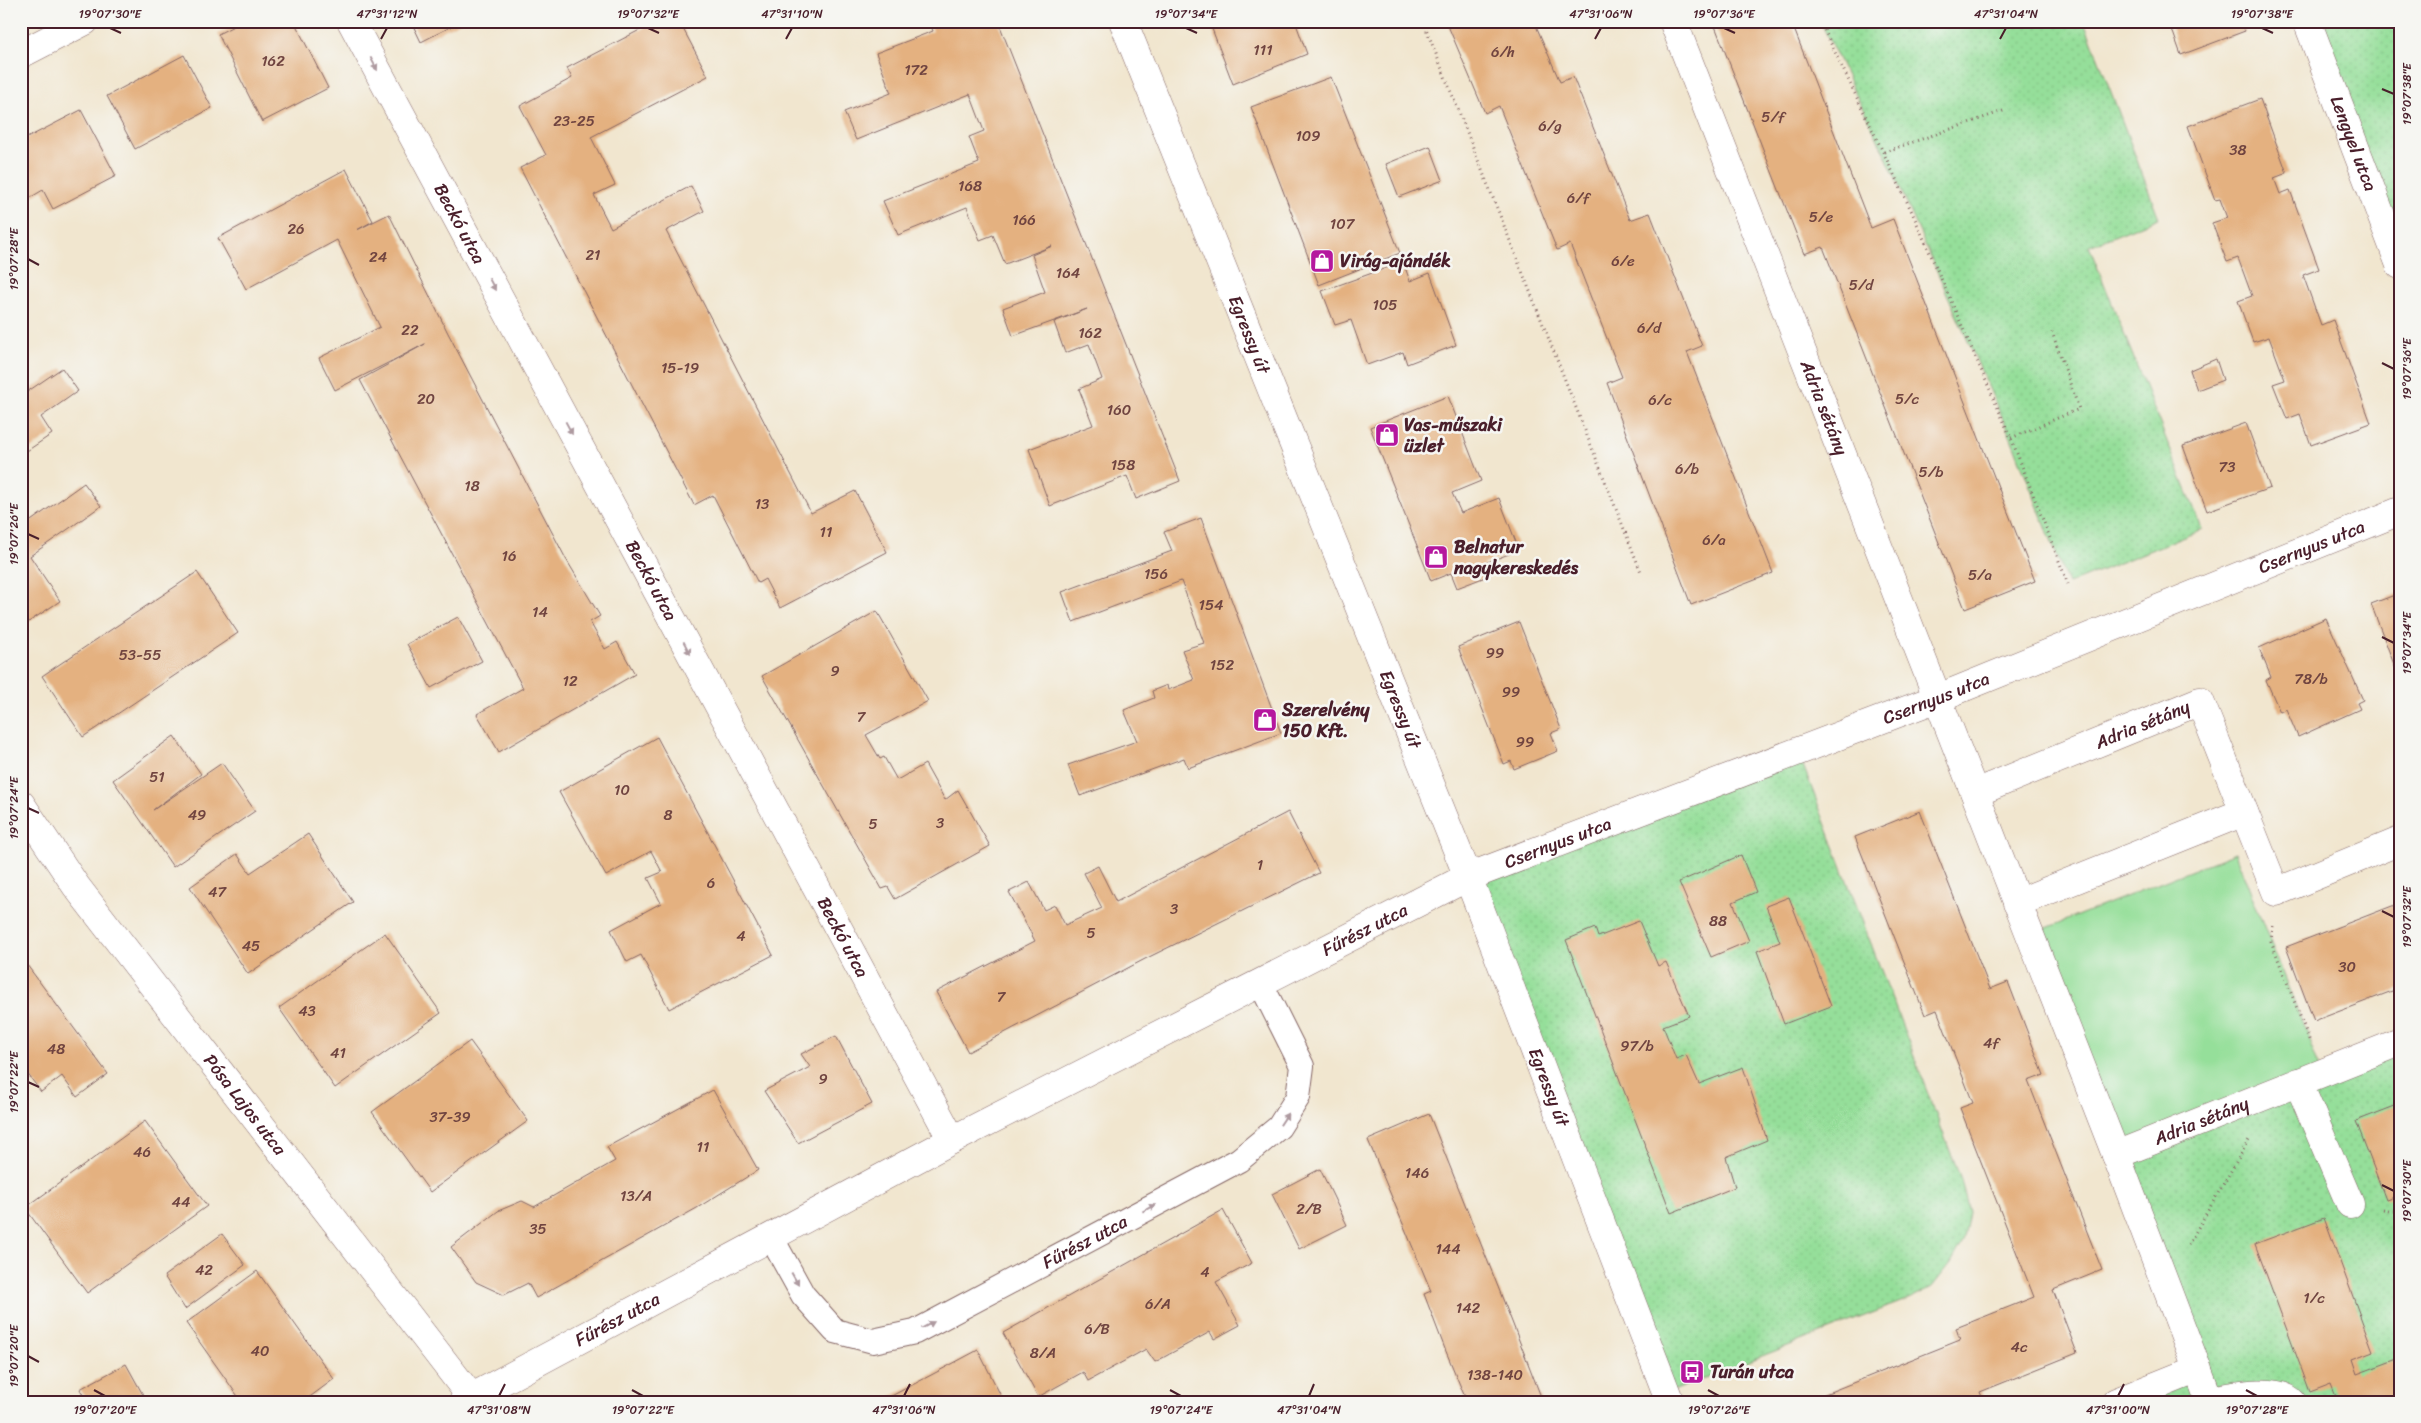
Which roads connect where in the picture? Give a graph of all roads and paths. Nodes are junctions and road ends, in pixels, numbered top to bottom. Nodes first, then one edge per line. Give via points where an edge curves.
1 (85, 21) edge
2 (351, 21) edge
3 (1123, 21) edge
4 (1423, 21) edge
5 (1673, 21) edge
6 (1820, 21) edge
7 (2307, 21) edge
8 (21, 54) edge
9 (2006, 110) dead end
10 (1884, 152) junction
11 (2400, 265) edge
12 (2052, 332) dead end
13 (2011, 438) junction
14 (2400, 510) edge
15 (1640, 572) dead end
16 (2068, 584) dead end
17 (1938, 698) junction
18 (1975, 793) junction
19 (21, 804) edge
20 (2244, 812) junction
21 (2400, 841) edge
22 (1468, 877) junction
23 (2276, 892) junction
24 (2017, 904) junction
25 (1260, 982) junction
26 (2400, 1042) edge
27 (2299, 1082) junction
28 (952, 1140) junction
29 (2116, 1155) junction
30 (2350, 1204) dead end
31 (771, 1237) junction
32 (2166, 1284) junction
33 (2198, 1369) junction
34 (470, 1400) edge
35 (2210, 1401) edge
36 (1670, 1402) edge
37 (2116, 1402) edge
38 (2292, 1402) edge

1 - 8 street
2 -> 28 street, Beckó utca
3 - 22 street, Egressy út
4 - 15 path
5 - 17 street, Adria sétány
6 - 10 path
7 - 11 street, Lengyel utca
9 - 10 path
10 - 13 path
12 - 13 path via 2079,409
13 - 16 path
14 - 17 street, Csernyus utca
17 - 18 street, Adria sétány
17 - 22 street, Csernyus utca
18 - 20 street, Adria sétány via 2200,701
18 - 24 street, Adria sétány
19 - 34 street, Pósa Lajos utca via 76,886
20 - 23 street, Adria sétány
20 - 24 street
21 - 23 street
22 - 25 street, Fűrész utca
22 - 36 street, Egressy út
23 - 27 path via 2271,941
24 - 29 street, Adria sétány
25 - 28 street, Fűrész utca
31 -> 25 lane, Fűrész utca via 803,1295 835,1331 873,1340 915,1332 1239,1160 1279,1127 1298,1097 1302,1066
26 - 27 street, Adria sétány
27 - 29 street, Adria sétány
27 - 30 street
27 - 32 path
28 - 31 street, Fűrész utca
29 - 32 street, Adria sétány
31 - 34 street, Fűrész utca
32 - 33 street, Adria sétány
33 - 35 street, Adria sétány
33 - 37 street
35 - 38 street via 2263,1393 2288,1398

